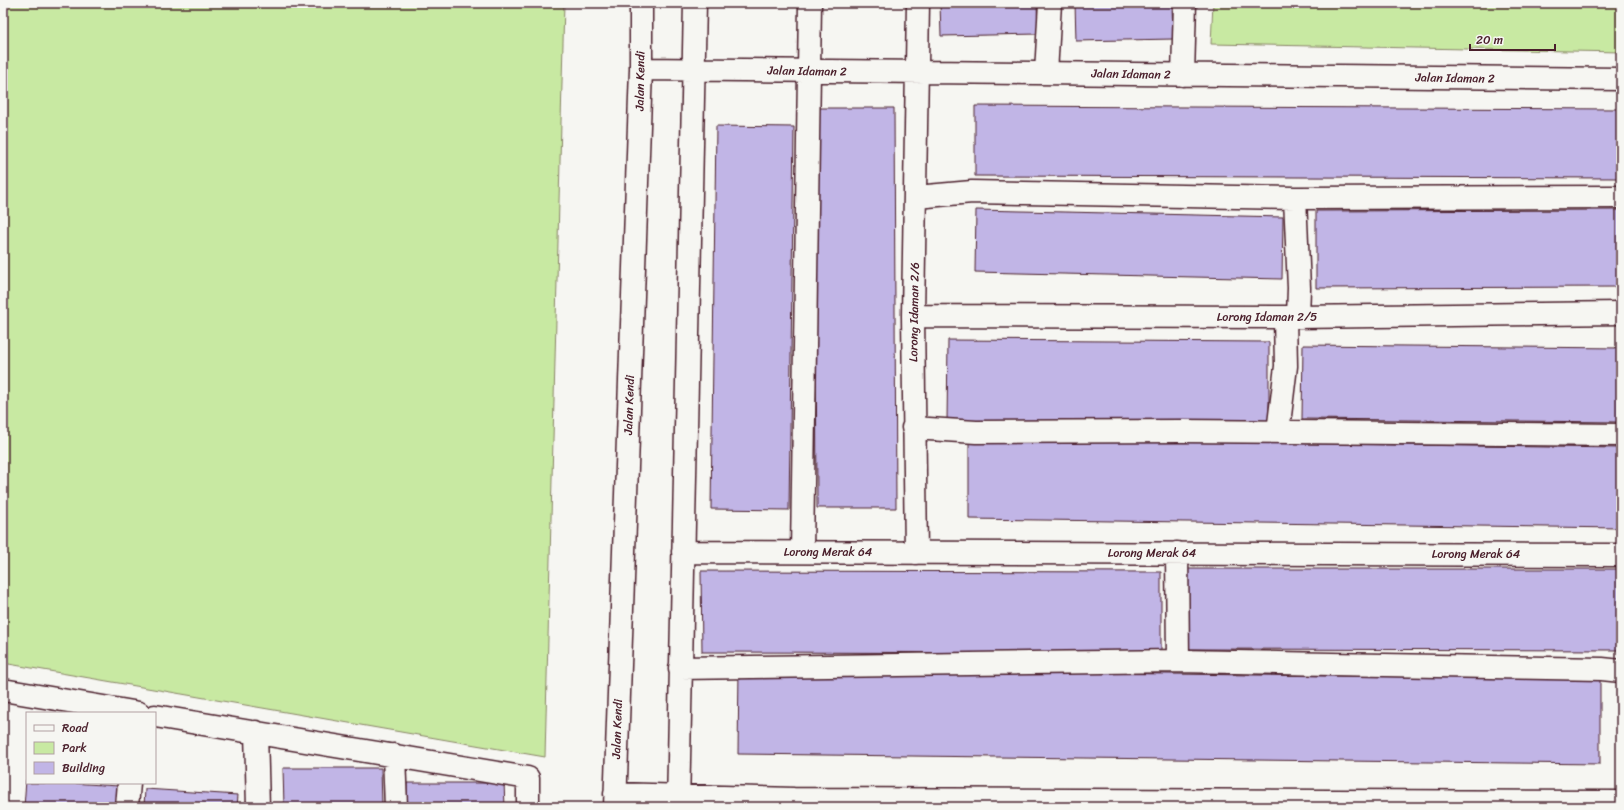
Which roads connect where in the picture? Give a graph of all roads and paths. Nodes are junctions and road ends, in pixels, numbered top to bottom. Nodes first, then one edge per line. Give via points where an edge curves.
1 (641, 3) edge
2 (695, 3) edge
3 (810, 3) edge
4 (918, 3) edge
5 (1050, 3) edge
6 (1185, 3) edge
7 (641, 69) junction
8 (693, 69) junction
9 (809, 71) junction
10 (917, 72) junction
11 (1046, 73) junction
12 (1183, 75) junction
13 (1621, 80) edge
14 (916, 197) junction
15 (1621, 197) edge
16 (1295, 198) junction
17 (1621, 314) edge
18 (913, 316) junction
19 (1291, 317) junction
20 (914, 428) junction
21 (1278, 432) junction
22 (1621, 435) edge
23 (683, 552) junction
24 (802, 552) junction
25 (916, 553) junction
26 (1177, 553) junction
27 (1621, 555) edge
28 (1178, 661) junction
29 (680, 668) junction
30 (1621, 671) edge
31 (3, 690) edge
32 (128, 712) edge
33 (156, 716) edge
34 (256, 732) junction
35 (394, 755) junction
36 (128, 784) edge
37 (615, 801) edge
38 (677, 801) edge
39 (1621, 802) edge
40 (794, 803) edge
41 (127, 807) edge
42 (258, 807) edge
43 (396, 807) edge
44 (528, 807) edge

1 - 7 street, Jalan Kendi
2 - 8 street
3 - 9 street
4 - 10 street, Lorong Idaman 2/6
5 - 11 street
6 - 12 street
7 - 8 street, Jalan Idaman 2
7 - 37 street, Jalan Kendi
8 - 9 street, Jalan Idaman 2
8 - 23 street
9 - 10 street, Jalan Idaman 2
9 - 24 street
10 - 11 street, Jalan Idaman 2
10 - 14 street, Lorong Idaman 2/6
11 - 12 street, Jalan Idaman 2
12 - 13 street, Jalan Idaman 2
14 - 16 street via 972,192
14 - 18 street, Lorong Idaman 2/6
15 - 16 street
16 - 19 street via 1299,288
17 - 19 street, Lorong Idaman 2/5
18 - 19 street, Lorong Idaman 2/5
18 - 20 street, Lorong Idaman 2/6
19 - 21 street
20 - 21 street via 976,432
20 - 25 street, Lorong Idaman 2/6
21 - 22 street
23 - 24 street, Lorong Merak 64
23 - 29 street
24 - 25 street, Lorong Merak 64
25 - 26 street, Lorong Merak 64
26 - 27 street, Lorong Merak 64
26 - 28 street
28 - 29 street
28 - 30 street
29 - 38 street
31 - 32 street
33 - 34 street
34 - 35 street
34 - 42 street
35 - 43 street
35 - 44 street via 528,778
36 - 41 street
37 - 38 street
38 - 40 street
39 - 40 street

